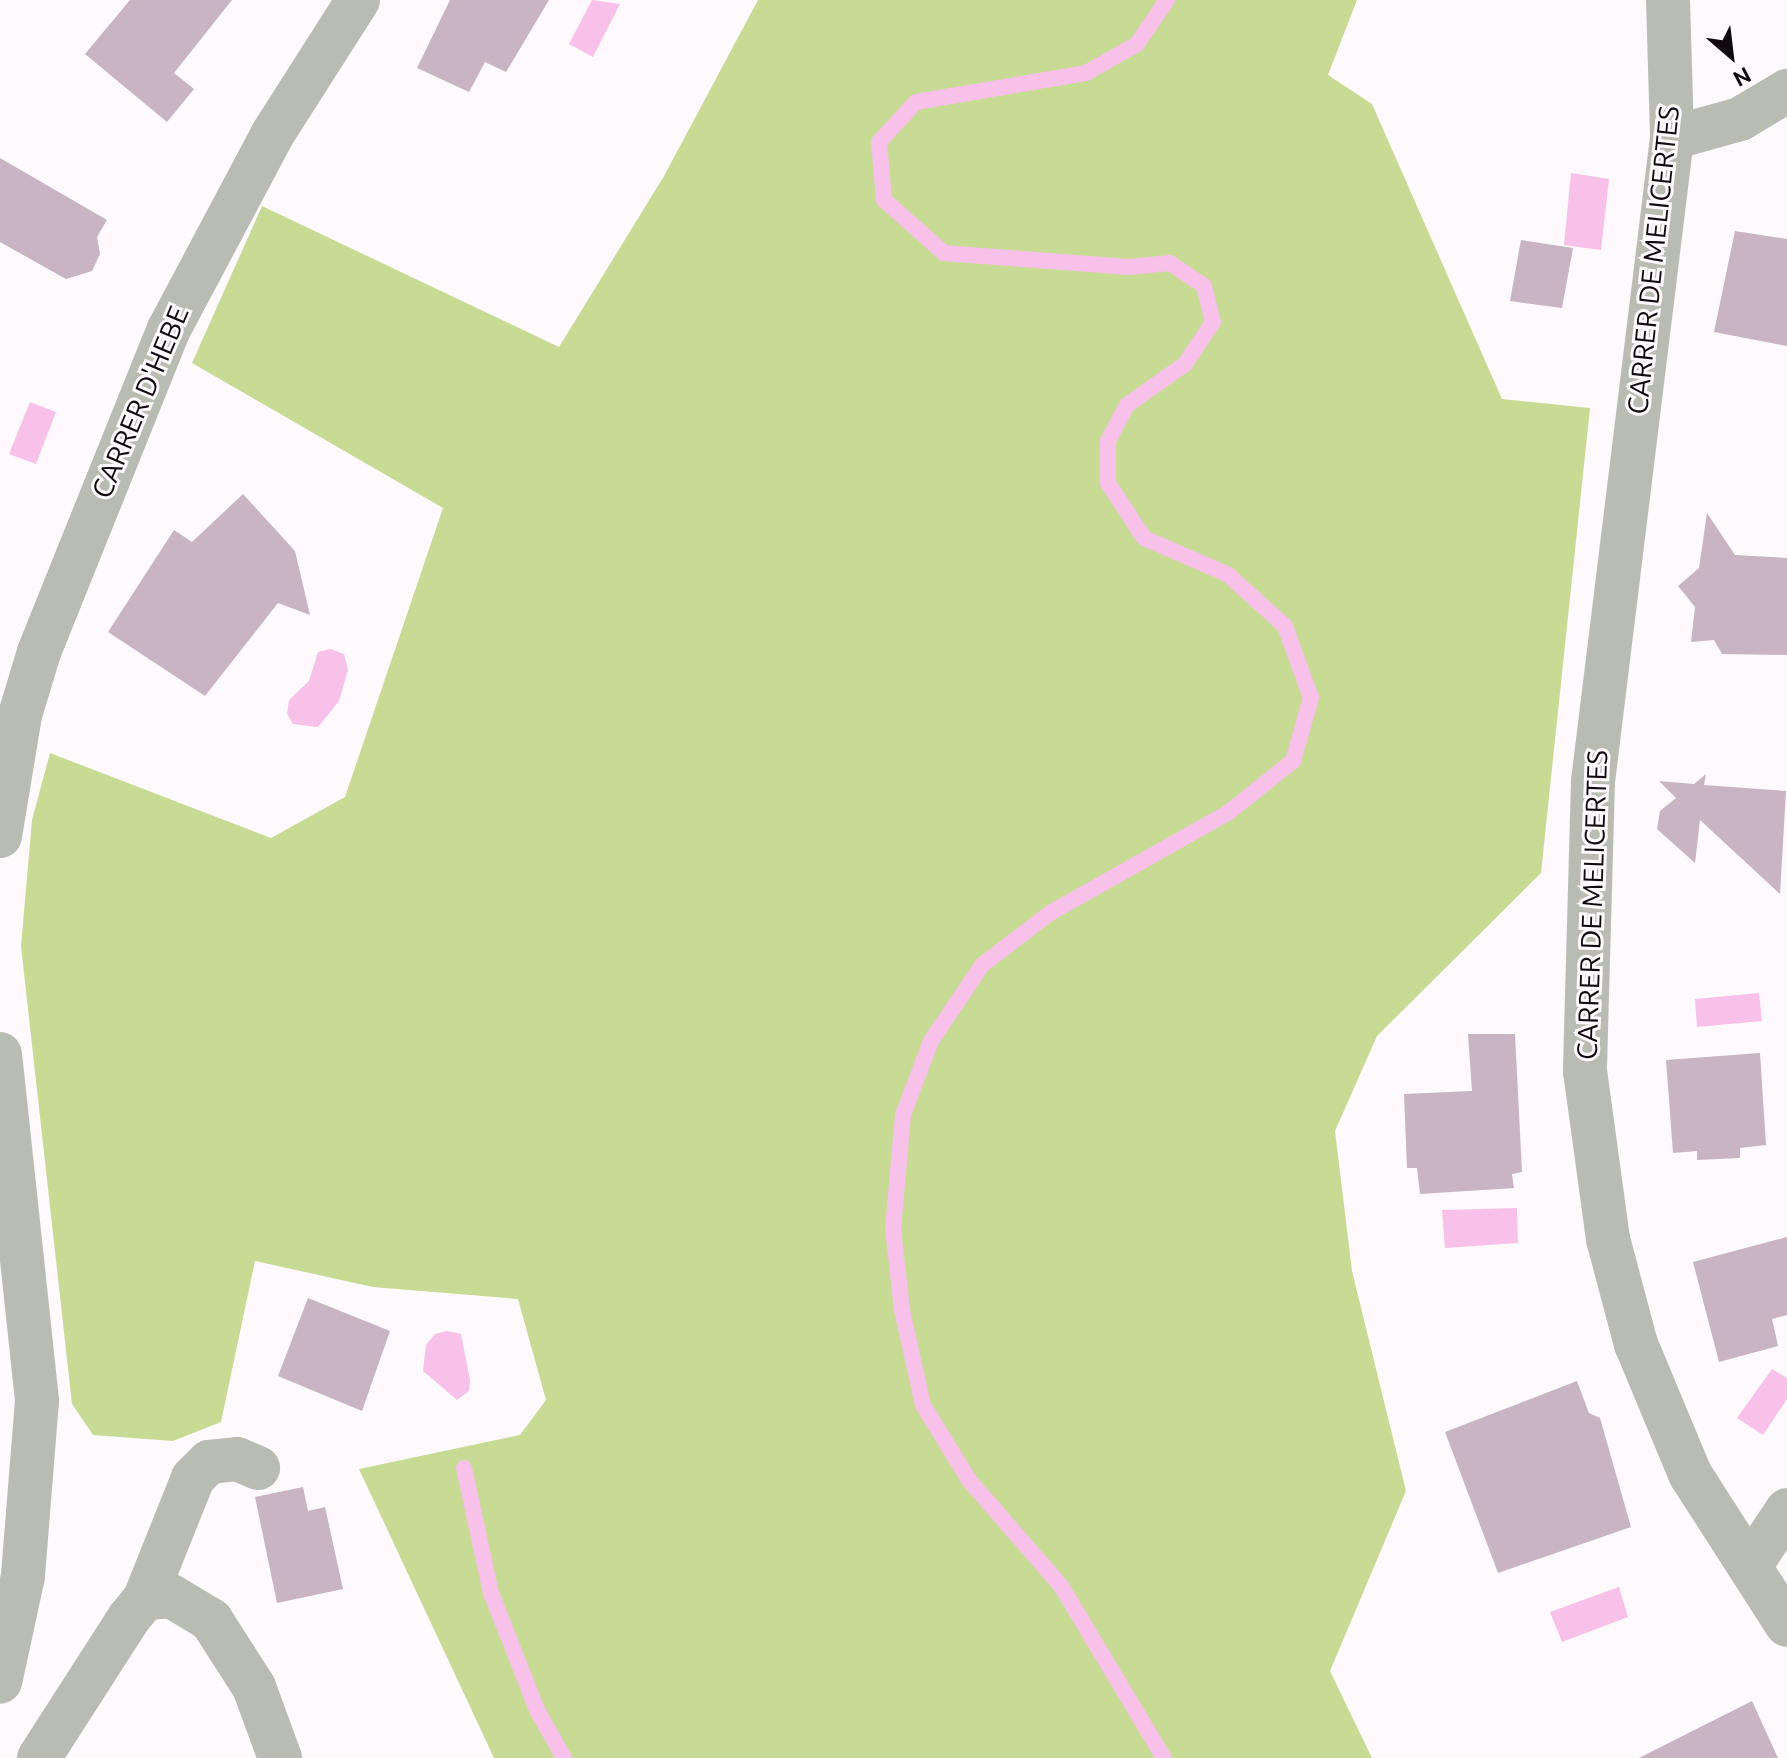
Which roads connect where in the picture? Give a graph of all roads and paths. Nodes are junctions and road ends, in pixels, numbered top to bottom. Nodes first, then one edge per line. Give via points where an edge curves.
1 (358, 0) edge
2 (1668, 0) edge
3 (1787, 91) edge
4 (1672, 138) junction
5 (0, 836) edge
6 (0, 1054) edge
7 (258, 1468) dead end
8 (1787, 1510) edge
9 (1750, 1566) junction
10 (145, 1598) junction
11 (1787, 1625) edge
12 (0, 1682) edge
13 (39, 1758) edge
14 (280, 1758) edge

1 - 5 street, CARRER D'HEBE via 272,135 169,329 39,652 20,715
2 - 4 street, CARRER DE MELICERTES
3 - 4 street via 1740,119
4 - 9 street, CARRER DE MELICERTES via 1593,781 1585,1071 1608,1239 1636,1344 1690,1474
6 - 12 street via 37,1401 23,1576
7 - 10 street via 237,1459 209,1462 193,1478
8 - 9 street
9 - 11 street, CARRER DE MELICERTES
10 - 13 street
10 - 14 street via 171,1596 211,1620 254,1687

